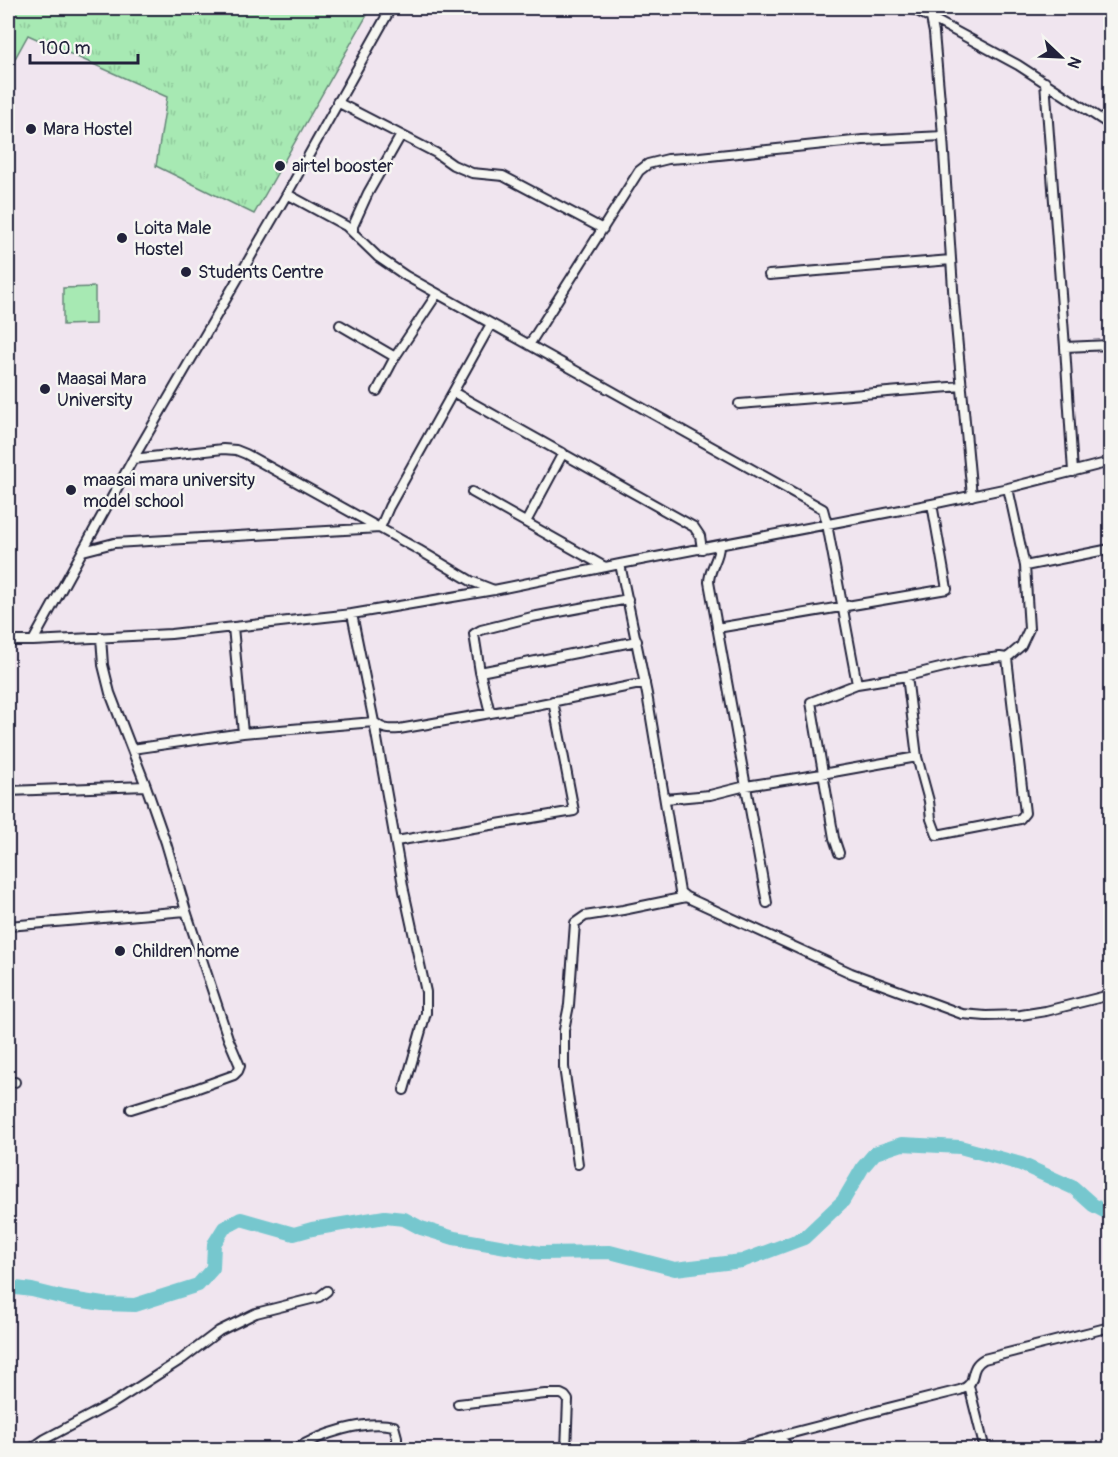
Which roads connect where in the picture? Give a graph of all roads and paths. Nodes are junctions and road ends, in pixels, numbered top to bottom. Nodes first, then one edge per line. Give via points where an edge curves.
1 (391, 8) edge
2 (911, 8) edge
3 (931, 18) junction
4 (1045, 82) junction
5 (338, 102) junction
6 (1110, 125) edge
7 (401, 135) junction
8 (943, 136) junction
9 (287, 194) junction
10 (603, 229) junction
11 (353, 232) junction
12 (951, 260) junction
13 (769, 275) dead end
14 (437, 294) junction
15 (491, 324) junction
16 (340, 325) dead end
17 (529, 345) junction
18 (1110, 345) edge
19 (1065, 347) junction
20 (395, 357) junction
21 (962, 386) junction
22 (377, 392) dead end
23 (453, 392) junction
24 (739, 404) dead end
25 (563, 453) junction
26 (133, 459) junction
27 (1110, 462) edge
28 (1072, 472) junction
29 (1008, 488) junction
30 (472, 492) dead end
31 (972, 496) junction
32 (932, 504) junction
33 (526, 522) junction
34 (827, 524) junction
35 (380, 528) junction
36 (719, 546) junction
37 (702, 549) junction
38 (1110, 549) edge
39 (83, 551) junction
40 (620, 564) junction
41 (1025, 566) junction
42 (606, 567) junction
43 (494, 590) junction
44 (628, 599) junction
45 (842, 607) junction
46 (352, 614) junction
47 (233, 627) junction
48 (717, 628) junction
49 (101, 637) junction
50 (8, 641) edge
51 (33, 641) junction
52 (637, 641) junction
53 (1007, 658) junction
54 (480, 672) junction
55 (907, 676) junction
56 (645, 683) junction
57 (857, 684) junction
58 (553, 701) junction
59 (490, 713) junction
60 (374, 722) junction
61 (243, 733) junction
62 (132, 749) junction
63 (917, 757) junction
64 (822, 774) junction
65 (146, 786) junction
66 (746, 786) junction
67 (8, 791) edge
68 (665, 799) junction
69 (396, 841) junction
70 (839, 853) dead end
71 (686, 897) junction
72 (767, 903) dead end
73 (186, 911) junction
74 (8, 926) edge
75 (1110, 995) edge
76 (404, 1090) dead end
77 (131, 1109) dead end
78 (578, 1164) dead end
79 (327, 1291) dead end
80 (1110, 1327) edge
81 (969, 1386) junction
82 (458, 1404) dead end
83 (778, 1437) junction
84 (28, 1449) edge
85 (294, 1449) edge
86 (397, 1449) edge
87 (566, 1449) edge
88 (727, 1449) edge
89 (792, 1449) edge
90 (985, 1449) edge

1 - 5 street
2 - 3 street
3 - 4 street
3 - 8 street
4 - 6 street
4 - 19 street
5 - 7 street
5 - 9 street
7 - 10 street via 472,173 503,176
7 - 11 street via 368,193
8 - 10 street via 863,140 648,164 639,171
8 - 12 street
9 - 11 street
9 - 26 street
10 - 17 street
11 - 14 street via 378,257
12 - 13 street
12 - 21 street
14 - 15 street
14 - 20 street
15 - 17 street
15 - 23 street
16 - 20 street
17 - 34 street via 823,508
18 - 19 street
19 - 28 street
20 - 22 street
21 - 24 street
21 - 31 street
23 - 25 street
23 - 35 street
25 - 33 street
25 - 37 street via 694,527
26 - 35 street via 236,450
26 - 39 street
27 - 28 street
28 - 29 street
29 - 31 street
29 - 41 street
30 - 33 street
31 - 32 street
32 - 34 street
32 - 45 street via 947,589
33 - 42 street
34 - 36 street
34 - 45 street
35 - 39 street via 114,543
35 - 43 street via 471,581
36 - 37 street
36 - 48 street via 708,582
37 - 40 street
38 - 41 street
39 - 51 street
40 - 42 street
40 - 44 street
41 - 53 street via 1029,629 1021,646
42 - 43 street
43 - 46 street
44 - 52 street
44 - 54 street via 481,630 474,634
45 - 48 street
45 - 57 street
46 - 47 street
46 - 60 street
47 - 49 street
47 - 61 street
48 - 66 street
49 - 51 street
49 - 62 street via 110,693
50 - 51 street
52 - 54 street
52 - 56 street
53 - 55 street via 969,661
53 - 63 street via 1026,813 1020,819 937,835
54 - 59 street
55 - 57 street
55 - 63 street
56 - 58 street
56 - 68 street
57 - 64 street via 811,702
58 - 59 street
58 - 69 street via 574,811
59 - 60 street via 390,730
60 - 61 street
60 - 69 street
61 - 62 street
62 - 65 street
63 - 64 street
64 - 66 street
64 - 70 street
65 - 67 street
65 - 73 street
66 - 68 street via 710,795
66 - 72 street
68 - 71 street via 679,888
69 - 76 street via 427,1004
71 - 75 street via 851,973 962,1014 1021,1015
71 - 78 street via 585,916 575,923 564,1067
73 - 74 street
73 - 77 street via 239,1069 234,1075
79 - 84 street via 319,1297 256,1312 219,1331 115,1402
80 - 81 street via 984,1359 974,1370
81 - 83 street
81 - 90 street
82 - 87 street via 534,1395 566,1396
83 - 88 street
83 - 89 street
85 - 86 street via 338,1430 382,1423 394,1426

